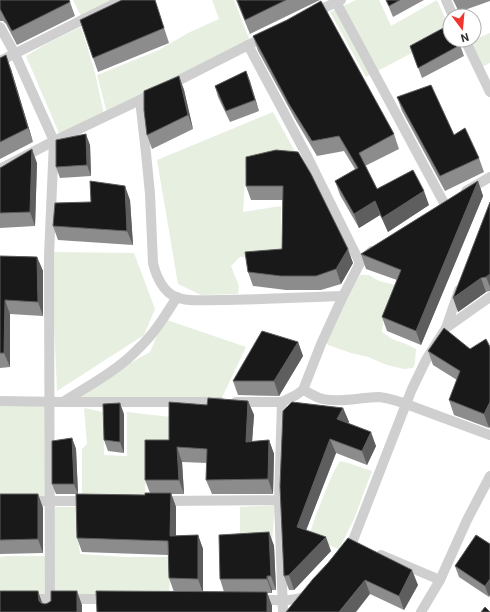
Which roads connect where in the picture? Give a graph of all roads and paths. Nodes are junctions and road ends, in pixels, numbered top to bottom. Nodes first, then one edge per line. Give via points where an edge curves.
1 (122, 0) edge
2 (339, 1) edge
3 (304, 18) edge
4 (0, 27) edge
5 (276, 31) edge
6 (248, 45) junction
7 (469, 48) edge
8 (15, 54) junction
9 (0, 62) edge
10 (490, 92) edge
11 (140, 100) junction
12 (54, 141) junction
13 (0, 169) edge
14 (490, 177) edge
15 (378, 247) edge
16 (360, 263) junction
17 (463, 280) edge
18 (343, 296) junction
19 (177, 297) junction
20 (490, 297) edge
21 (446, 328) junction
22 (303, 390) junction
23 (0, 401) edge
24 (50, 402) junction
25 (63, 402) junction
26 (282, 402) junction
27 (406, 404) junction
28 (490, 435) edge
29 (490, 476) edge
30 (280, 500) junction
31 (0, 501) edge
32 (50, 501) junction
33 (103, 501) edge
34 (149, 501) edge
35 (374, 552) edge
36 (337, 561) edge
37 (440, 580) junction
38 (313, 589) edge
39 (50, 598) junction
40 (0, 599) edge
41 (120, 599) edge
42 (244, 599) edge
43 (283, 600) junction
44 (50, 612) edge
45 (283, 612) edge
46 (421, 612) edge

1 - 8 street
2 - 3 street
2 - 14 street via 448,201
4 - 8 street
5 - 6 street
6 - 11 street
6 - 16 street
7 - 10 street
8 - 9 street
8 - 12 street
11 - 12 street
11 - 19 street via 150,194 153,263 159,280 168,292
12 - 13 street
12 - 24 street via 49,256
15 - 16 street
16 - 18 street
17 - 21 street
18 - 19 street via 238,300 196,300
18 - 22 street
19 - 25 street via 156,329 137,350 118,367
20 - 21 street
21 - 27 street via 426,360
22 - 26 street
22 - 27 street via 324,399 380,397
23 - 24 street
24 - 25 street
24 - 32 street
25 - 26 street
26 - 30 street
27 - 28 street
27 - 36 street via 355,545
29 - 37 street
30 - 34 street
30 - 43 street
31 - 32 street
32 - 33 street
32 - 39 street
35 - 37 street
37 - 46 street
38 - 43 street via 301,598
39 - 40 street
39 - 41 street
39 - 44 street
42 - 43 street
43 - 45 street

